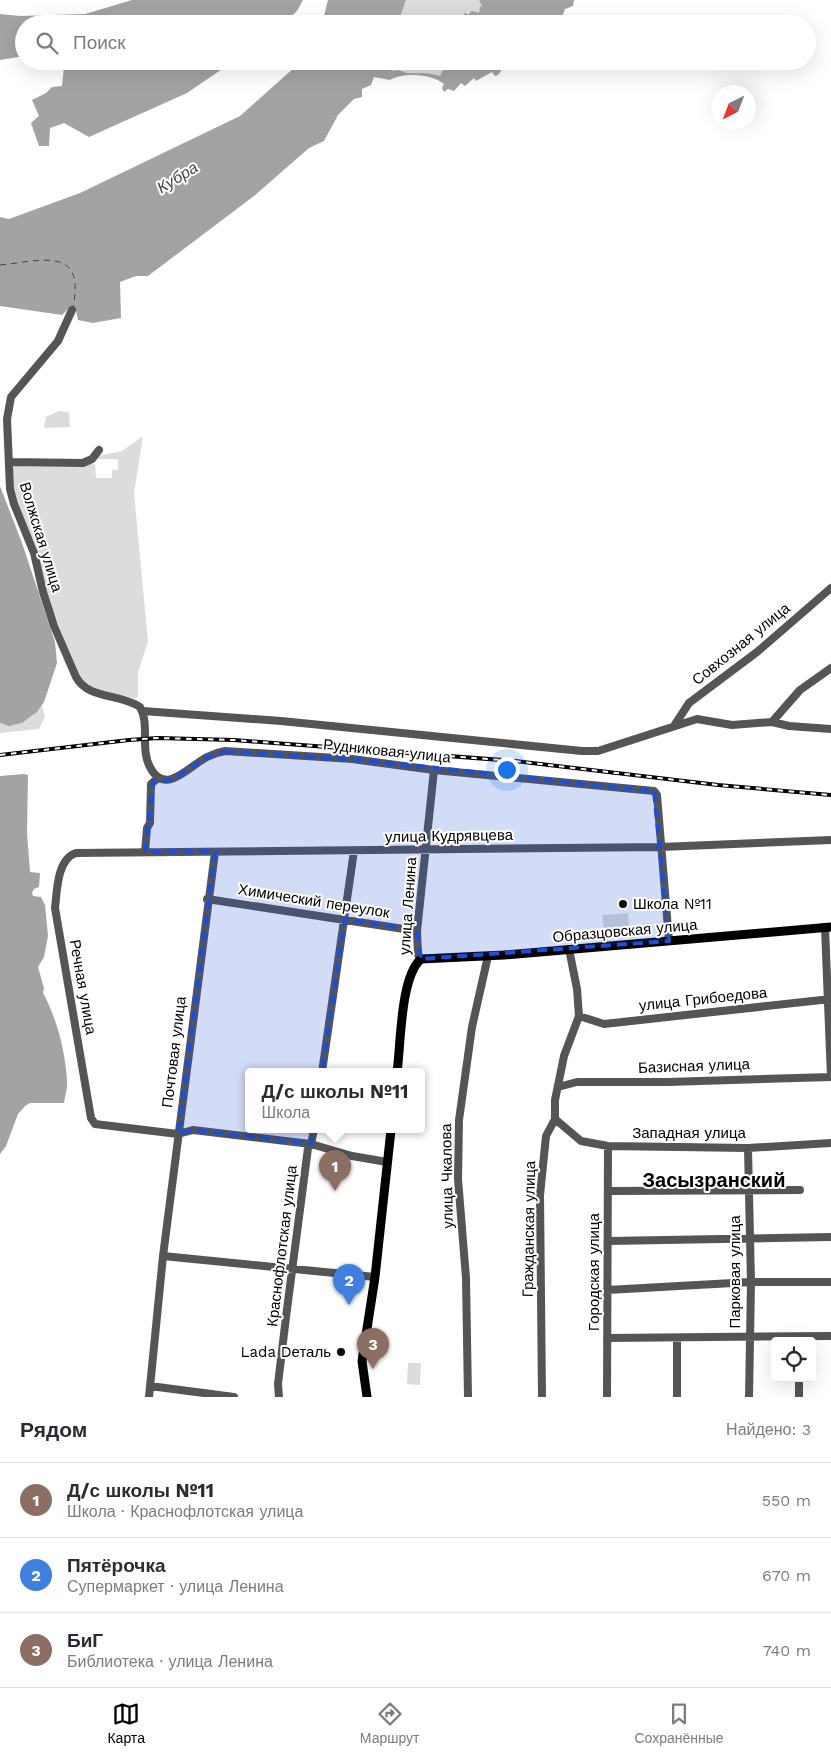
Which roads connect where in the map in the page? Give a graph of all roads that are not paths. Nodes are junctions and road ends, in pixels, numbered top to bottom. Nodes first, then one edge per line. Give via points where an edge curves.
1 (72, 310) dead end
2 (99, 450) dead end
3 (10, 462) junction
4 (831, 588) edge
5 (831, 668) edge
6 (143, 711) junction
7 (772, 722) junction
8 (674, 726) junction
9 (831, 730) edge
10 (434, 770) junction
11 (158, 778) junction
12 (831, 840) edge
13 (661, 847) junction
14 (426, 850) junction
15 (146, 852) junction
16 (214, 852) junction
17 (354, 852) junction
18 (68, 856) joint
19 (207, 899) junction
20 (345, 919) junction
21 (828, 927) edge
22 (417, 931) junction
23 (669, 941) junction
24 (569, 949) junction
25 (488, 956) junction
26 (421, 959) junction
27 (830, 999) edge
28 (579, 1016) junction
29 (323, 1068) edge
30 (398, 1068) edge
31 (831, 1077) edge
32 (558, 1087) junction
33 (555, 1119) junction
34 (313, 1133) edge
35 (391, 1133) edge
36 (178, 1134) junction
37 (831, 1143) edge
38 (311, 1144) junction
39 (608, 1146) junction
40 (748, 1148) junction
41 (387, 1162) junction
42 (749, 1190) junction
43 (800, 1190) dead end
44 (608, 1191) junction
45 (750, 1237) junction
46 (831, 1237) edge
47 (608, 1241) junction
48 (163, 1256) junction
49 (294, 1270) junction
50 (375, 1277) junction
51 (751, 1282) junction
52 (831, 1282) edge
53 (607, 1290) junction
54 (749, 1336) junction
55 (831, 1336) edge
56 (771, 1337) edge
57 (816, 1337) edge
58 (607, 1338) junction
59 (677, 1338) junction
60 (799, 1382) edge
61 (150, 1386) junction
62 (149, 1397) edge
63 (234, 1397) edge
64 (279, 1397) edge
65 (367, 1397) edge
66 (468, 1397) edge
67 (542, 1397) edge
68 (607, 1397) edge
69 (677, 1397) edge
70 (749, 1397) edge
71 (799, 1397) edge

1 - 3 street, Волжская улица via 58,341 11,398 7,419
2 - 3 street via 83,463
3 - 6 street, Волжская улица via 14,504 34,553 54,626 76,677 87,690 130,701
4 - 8 street, Совхозная улица via 757,652 689,703
5 - 7 street via 800,690
6 - 8 street via 281,721 582,751 614,746
6 - 11 street via 148,766
7 - 8 street via 732,725 697,719
7 - 9 street
10 - 11 street, Рудниковая улица via 352,759 226,751 206,757 174,779
10 - 13 street, Рудниковая улица via 654,790 658,795
10 - 14 street, улица Ленина
11 - 15 street via 151,784
12 - 13 street, улица Кудрявцева
13 - 14 street, улица Кудрявцева
13 - 23 street
14 - 17 street, улица Кудрявцева
14 - 22 street, улица Ленина
15 - 16 street, улица Кудрявцева
15 - 18 street, улица Кудрявцева via 76,853
16 - 17 street, улица Кудрявцева
16 - 19 street, Почтовая улица
17 - 20 street
18 - 36 street, Речная улица via 64,861 55,908 91,1118 95,1124
19 - 20 street, Химический переулок
19 - 36 street, Почтовая улица
20 - 22 street, Химический переулок
20 - 29 street
21 - 23 main road, Образцовская улица
21 - 27 street
22 - 26 street, улица Ленина
23 - 24 main road, Образцовская улица
24 - 25 main road, Образцовская улица
24 - 28 street, Гражданская улица
25 - 26 main road, Образцовская улица
25 - 66 street, улица Чкалова via 472,1027 459,1120 458,1178 466,1278
26 - 30 main road, улица Ленина via 414,966 408,984
27 - 28 street, улица Грибоедова via 604,1024
27 - 31 street
28 - 32 street, Гражданская улица via 564,1056
31 - 32 street, Базисная улица via 577,1082
32 - 33 street, Гражданская улица
33 - 39 street, Западная улица via 581,1141
33 - 67 street, Гражданская улица via 546,1136 540,1195
34 - 38 street, Краснофлотская улица
35 - 41 main road
36 - 38 street via 193,1130
36 - 48 street, Почтовая улица
37 - 40 street, Западная улица
38 - 41 street
38 - 49 street, Краснофлотская улица
39 - 40 street, Западная улица
39 - 44 street, Городская улица
40 - 42 street, Парковая улица
41 - 50 main road
42 - 43 street
42 - 44 street
42 - 45 street, Парковая улица
44 - 47 street, Городская улица
45 - 46 street
45 - 47 street
45 - 51 street, Парковая улица
47 - 53 street, Городская улица
48 - 49 street
48 - 61 street, Почтовая улица
49 - 50 street
49 - 64 street, Краснофлотская улица via 278,1384
50 - 65 main road via 362,1361
51 - 52 street
51 - 53 street
51 - 54 street, Парковая улица
53 - 58 street, Городская улица
54 - 56 street
54 - 59 street
54 - 70 street, Парковая улица
55 - 57 street
58 - 59 street
58 - 68 street, Городская улица
59 - 69 street
60 - 71 street
61 - 62 street, Почтовая улица
61 - 63 street

